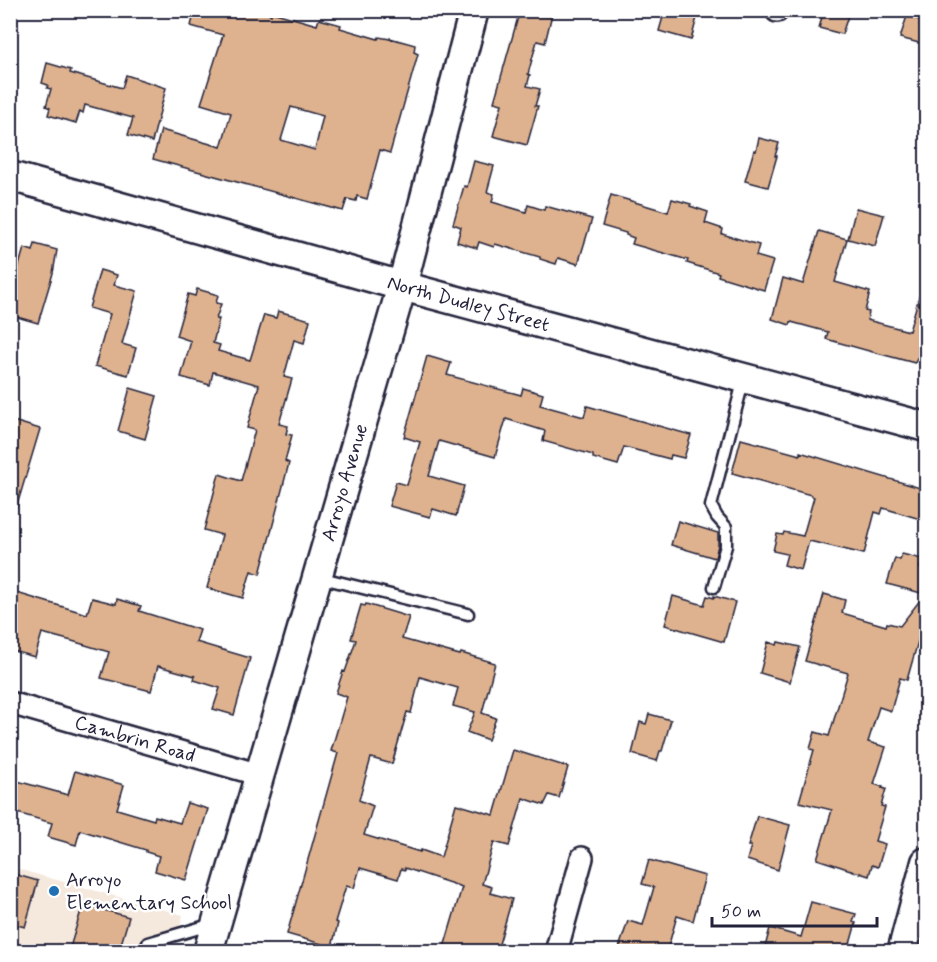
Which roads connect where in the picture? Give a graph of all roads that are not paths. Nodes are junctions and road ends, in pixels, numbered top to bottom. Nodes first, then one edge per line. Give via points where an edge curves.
1 (473, 11) edge
2 (10, 176) edge
3 (402, 286) junction
4 (744, 378) junction
5 (927, 427) edge
6 (318, 576) junction
7 (714, 587) dead end
8 (468, 614) dead end
9 (10, 703) edge
10 (260, 775) junction
11 (582, 858) dead end
12 (927, 862) edge
13 (216, 923) junction
14 (146, 951) edge
15 (208, 951) edge
16 (556, 951) edge
17 (902, 951) edge

1 - 3 street, Arroyo Avenue
2 - 3 street, North Dudley Street
3 - 4 street, North Dudley Street
3 - 6 street, Arroyo Avenue
4 - 5 street, North Dudley Street
4 - 7 lane via 711,506 726,527 726,546
6 - 8 lane
6 - 10 street, Arroyo Avenue
9 - 10 street, Cambrin Road
10 - 13 street, Arroyo Avenue
11 - 16 street
12 - 17 street
13 - 14 lane via 148,943
13 - 15 street, Arroyo Avenue

